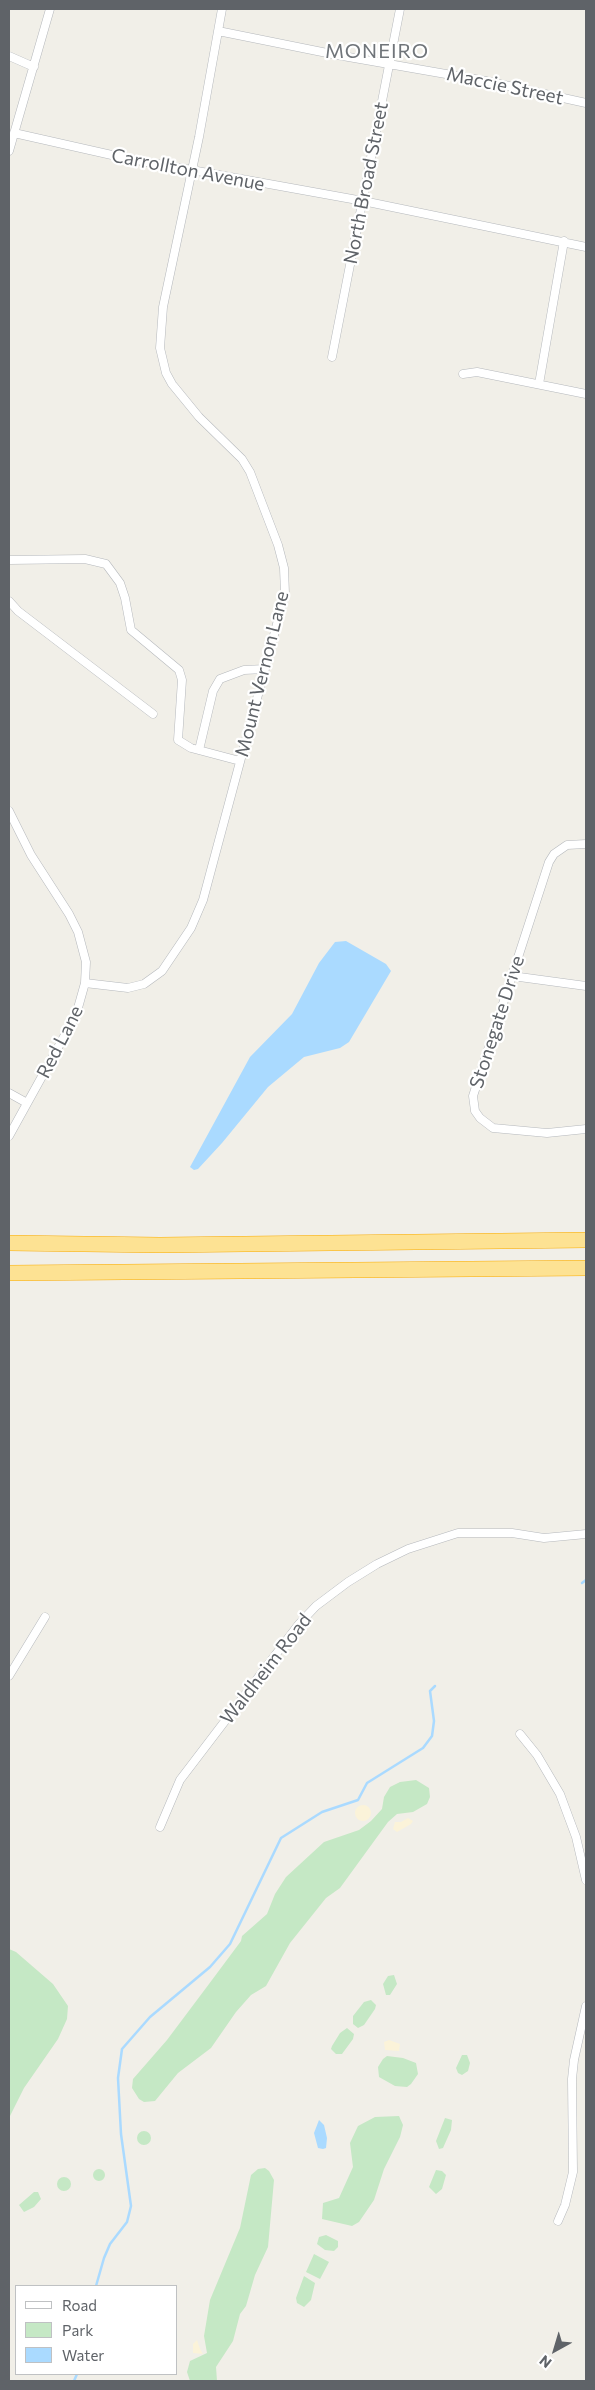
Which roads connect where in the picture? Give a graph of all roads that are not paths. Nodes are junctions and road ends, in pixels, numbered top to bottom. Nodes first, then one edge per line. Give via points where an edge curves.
1 (50, 9) edge
2 (222, 9) edge
3 (400, 9) edge
4 (218, 30) junction
5 (9, 56) edge
6 (389, 64) junction
7 (34, 67) junction
8 (586, 103) edge
9 (14, 133) junction
10 (9, 151) edge
11 (191, 171) junction
12 (363, 202) junction
13 (564, 241) junction
14 (586, 247) edge
15 (332, 357) dead end
16 (463, 374) dead end
17 (539, 384) junction
18 (586, 394) edge
19 (9, 560) edge
20 (9, 601) edge
21 (265, 669) junction
22 (153, 714) dead end
23 (199, 750) junction
24 (240, 762) junction
25 (9, 812) edge
26 (586, 844) edge
27 (512, 976) junction
28 (85, 983) junction
29 (586, 986) edge
30 (9, 1093) edge
31 (27, 1103) junction
32 (586, 1129) edge
33 (9, 1136) edge
34 (586, 1240) edge
35 (9, 1243) edge
36 (586, 1268) edge
37 (9, 1273) edge
38 (586, 1534) edge
39 (45, 1617) dead end
40 (9, 1676) edge
41 (520, 1734) dead end
42 (160, 1827) dead end
43 (586, 1880) edge
44 (586, 2006) edge
45 (558, 2221) dead end

1 - 7 street
2 - 4 street, Mount Vernon Lane
3 - 6 street, North Broad Street
4 - 6 street, Maccie Street
4 - 11 street, Mount Vernon Lane
5 - 7 street
6 - 8 street, Maccie Street
6 - 12 street, North Broad Street
7 - 9 street
9 - 10 street
9 - 11 street, Carrollton Avenue
11 - 12 street, Carrollton Avenue
11 - 21 street, Mount Vernon Lane via 163,307 160,348 172,384 242,459 250,472 276,538 284,568 285,594
12 - 13 street, Carrollton Avenue
12 - 15 street, North Broad Street
13 - 14 street, Carrollton Avenue
13 - 17 street
16 - 17 street via 477,372
17 - 18 street
19 - 23 street via 85,559 98,561 112,569 126,598 131,630 179,670 182,680 178,737 184,745
20 - 22 street via 34,624
21 - 23 street via 244,670 220,680 213,690
21 - 24 street, Mount Vernon Lane
23 - 24 street
24 - 28 street, Mount Vernon Lane via 203,900 191,928 174,954 154,979 134,988
25 - 28 street, Red Lane via 22,840 70,914 86,962
26 - 27 street, Stonegate Drive via 567,845 549,862
27 - 29 street
27 - 32 street, Stonegate Drive via 474,1091 475,1111 485,1124 493,1128 547,1133
28 - 31 street, Red Lane via 74,1019
30 - 31 street
31 - 33 street, Red Lane
34 - 35 highway
36 - 37 highway
38 - 42 street, Waldheim Road via 544,1538 512,1533 458,1533 408,1550 348,1582 316,1606 299,1624 180,1780
39 - 40 street
41 - 43 street via 560,1794 576,1837
44 - 45 street via 572,2079 573,2172

